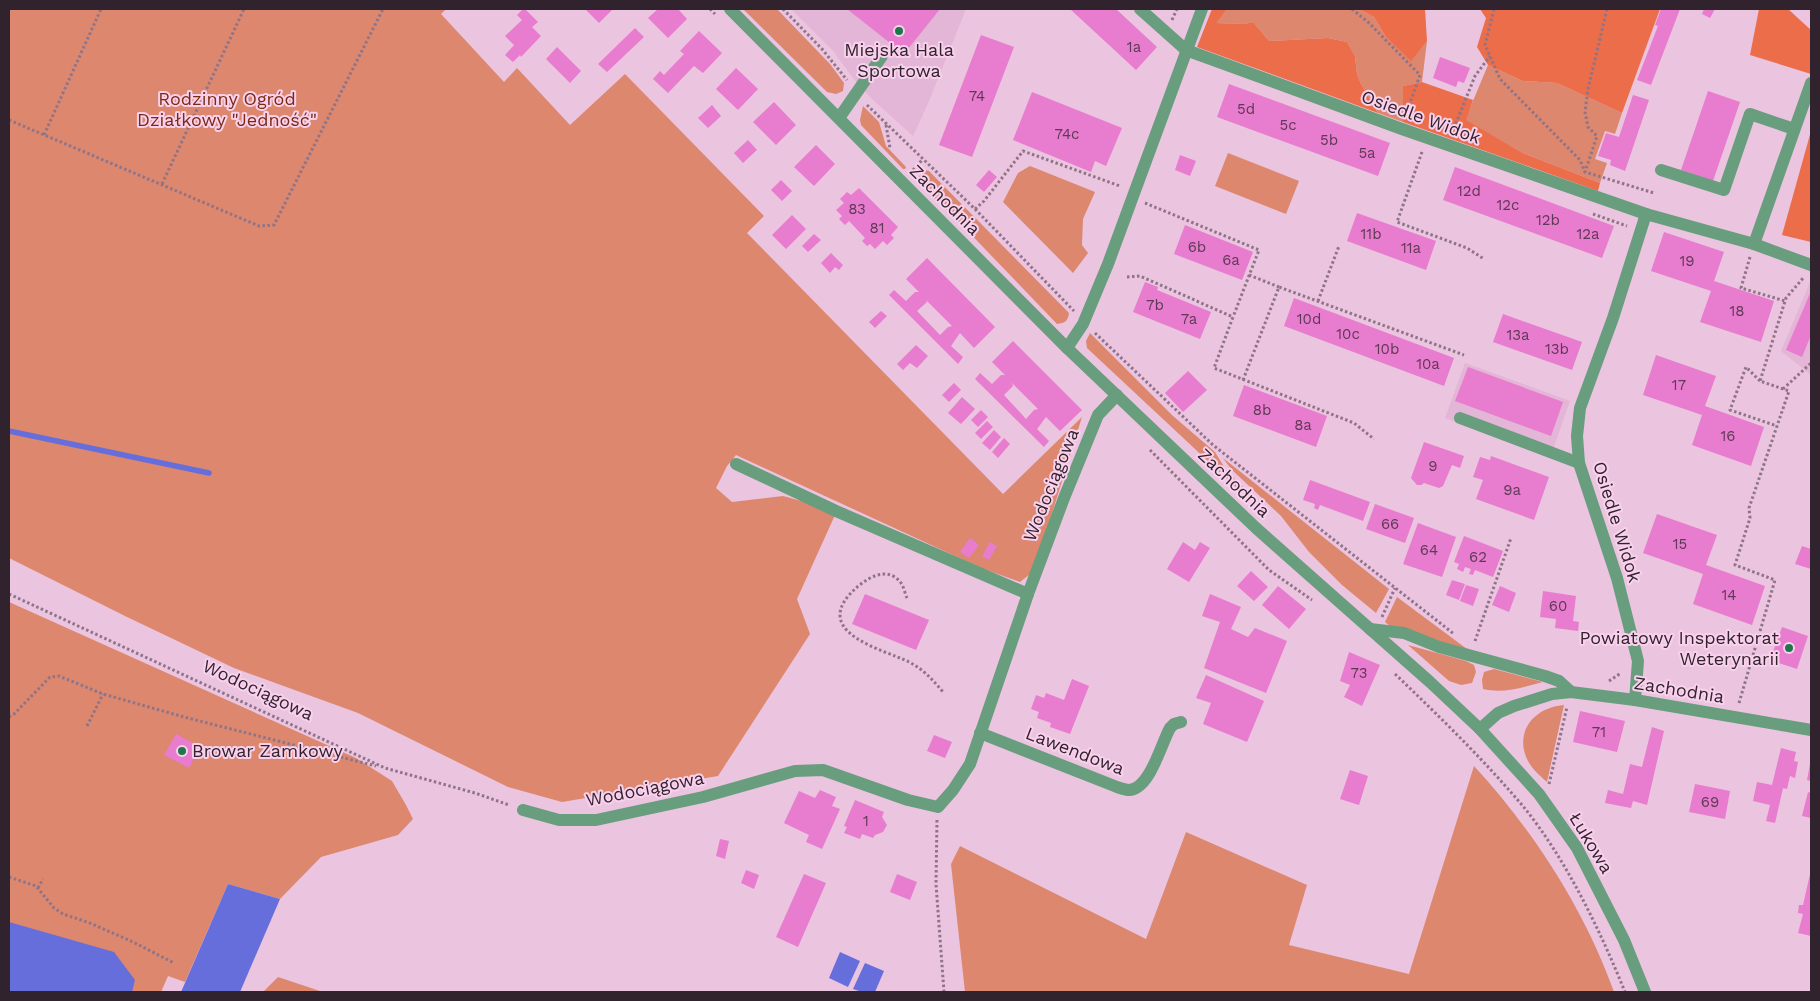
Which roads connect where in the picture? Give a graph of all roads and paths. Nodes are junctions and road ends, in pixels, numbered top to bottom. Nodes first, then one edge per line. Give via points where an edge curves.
1 (101, 9) edge
2 (244, 9) edge
3 (383, 9) edge
4 (730, 9) edge
5 (783, 9) edge
6 (1140, 9) edge
7 (1177, 9) edge
8 (1202, 9) edge
9 (1352, 9) edge
10 (1494, 9) edge
11 (1607, 9) edge
12 (1174, 16) dead end
13 (1186, 50) junction
14 (882, 56) dead end
15 (1490, 56) junction
16 (847, 80) dead end
17 (1811, 83) edge
18 (867, 105) dead end
19 (839, 118) junction
20 (9, 120) edge
21 (886, 124) junction
22 (1402, 129) junction
23 (1794, 129) junction
24 (44, 134) junction
25 (1448, 145) junction
26 (1422, 151) dead end
27 (896, 153) dead end
28 (923, 159) junction
29 (907, 163) dead end
30 (913, 170) junction
31 (1661, 170) dead end
32 (1585, 172) junction
33 (909, 174) dead end
34 (162, 184) junction
35 (1123, 187) dead end
36 (1654, 193) dead end
37 (1141, 201) dead end
38 (975, 209) junction
39 (1646, 214) junction
40 (1754, 244) junction
41 (1339, 246) dead end
42 (1484, 259) dead end
43 (1808, 270) edge
44 (1249, 275) junction
45 (1127, 277) dead end
46 (1279, 287) junction
47 (1318, 301) junction
48 (1785, 301) junction
49 (1079, 306) dead end
50 (1233, 316) junction
51 (1093, 331) dead end
52 (1067, 348) junction
53 (1464, 355) dead end
54 (1811, 363) edge
55 (1243, 380) junction
56 (1760, 381) junction
57 (1783, 389) junction
58 (1117, 395) junction
59 (1460, 418) dead end
60 (1777, 426) junction
61 (1374, 439) dead end
62 (1144, 444) dead end
63 (1579, 463) junction
64 (736, 464) dead end
65 (1511, 538) dead end
66 (1395, 588) junction
67 (9, 594) edge
68 (1028, 594) junction
69 (907, 598) dead end
70 (1316, 603) dead end
71 (1382, 617) dead end
72 (1370, 629) junction
73 (1457, 637) dead end
74 (1473, 649) dead end
75 (1394, 673) dead end
76 (1621, 673) dead end
77 (1601, 679) dead end
78 (943, 692) dead end
79 (1571, 692) junction
80 (103, 694) junction
81 (1635, 700) junction
82 (9, 717) edge
83 (1735, 717) junction
84 (1182, 722) dead end
85 (87, 726) dead end
86 (1480, 729) junction
87 (1811, 730) edge
88 (980, 733) junction
89 (385, 768) junction
90 (1539, 794) junction
91 (938, 807) junction
92 (1523, 807) junction
93 (524, 810) joint
94 (9, 877) edge
95 (43, 879) dead end
96 (38, 888) junction
97 (174, 963) dead end
98 (944, 992) edge
99 (1624, 992) edge
100 (1645, 992) edge

1 - 24 path
2 - 34 path
3 - 34 path via 274,225 259,226
4 - 19 street, Zachodnia
5 - 16 path
6 - 13 street, Osiedle Widok
7 - 12 path
8 - 13 street
9 - 22 path via 1420,75
10 - 15 path via 1485,45
11 - 32 path via 1588,89 1585,112 1588,127 1597,136
13 - 22 street, Osiedle Widok
13 - 52 street via 1108,264 1083,324
14 - 19 street
15 - 25 path via 1467,92
15 - 32 path via 1500,78 1580,160
17 - 23 street
18 - 21 path
19 - 52 street, Zachodnia
20 - 24 path
21 - 27 path via 890,148
21 - 28 path
22 - 25 street, Osiedle Widok
23 - 31 street via 1750,114 1724,190
23 - 40 street
24 - 34 path
25 - 39 street, Osiedle Widok
26 - 42 path via 1397,222 1467,248
28 - 30 path
28 - 38 path
29 - 30 path
30 - 33 path
32 - 36 path
35 - 38 path via 1023,151
37 - 44 path via 1259,250
38 - 49 path via 1075,312
39 - 40 street, Osiedle Widok
39 - 63 street, Osiedle Widok via 1580,408
40 - 43 street, Osiedle Widok
40 - 48 path via 1741,288
41 - 47 path
43 - 48 path
44 - 46 path
44 - 50 path
45 - 50 path via 1140,276
46 - 47 path
46 - 55 path
47 - 53 path
48 - 56 path
50 - 55 path via 1214,368
51 - 66 path via 1206,439
52 - 58 street, Zachodnia
54 - 57 path
55 - 61 path via 1354,423
56 - 57 path
56 - 60 path via 1746,367 1730,410
57 - 60 path via 1789,391
58 - 68 street, Wodociągowa via 1098,415
58 - 72 street, Zachodnia via 1256,528
59 - 63 street
60 - 83 path via 1749,508 1750,518 1735,565 1775,580
62 - 70 path via 1269,570
63 - 81 street, Osiedle Widok via 1616,578 1638,661
64 - 68 street
65 - 74 path
66 - 71 path
66 - 73 path
67 - 89 path, Wodociągowa
68 - 88 street, Wodociągowa
69 - 78 path via 901,583 891,576 874,576 858,584 846,598 841,612 842,625 864,643 918,667
72 - 79 street via 1404,633 1439,647 1545,676
72 - 86 street, Zachodnia
75 - 92 path via 1484,762
76 - 77 path via 1609,681
79 - 81 street, Zachodnia
79 - 86 street, Zachodnia via 1552,694 1514,706 1498,713
79 - 90 path via 1549,786
80 - 82 path via 59,676 50,677
80 - 85 path
80 - 89 path
81 - 83 street, Zachodnia
83 - 87 street, Zachodnia
84 - 88 street, Lawendowa via 1170,728 1145,781 1129,790
86 - 90 street, Łukowa
88 - 91 street, Wodociągowa via 970,764
89 - 93 path, Wodociągowa
90 - 92 path
90 - 100 street, Łukowa via 1577,848 1624,940
91 - 93 street, Wodociągowa via 908,800 823,770 795,771 703,797 596,820 559,820
91 - 98 path via 936,884
92 - 99 path via 1571,880
94 - 96 path
95 - 96 path
96 - 97 path via 62,914 90,923

